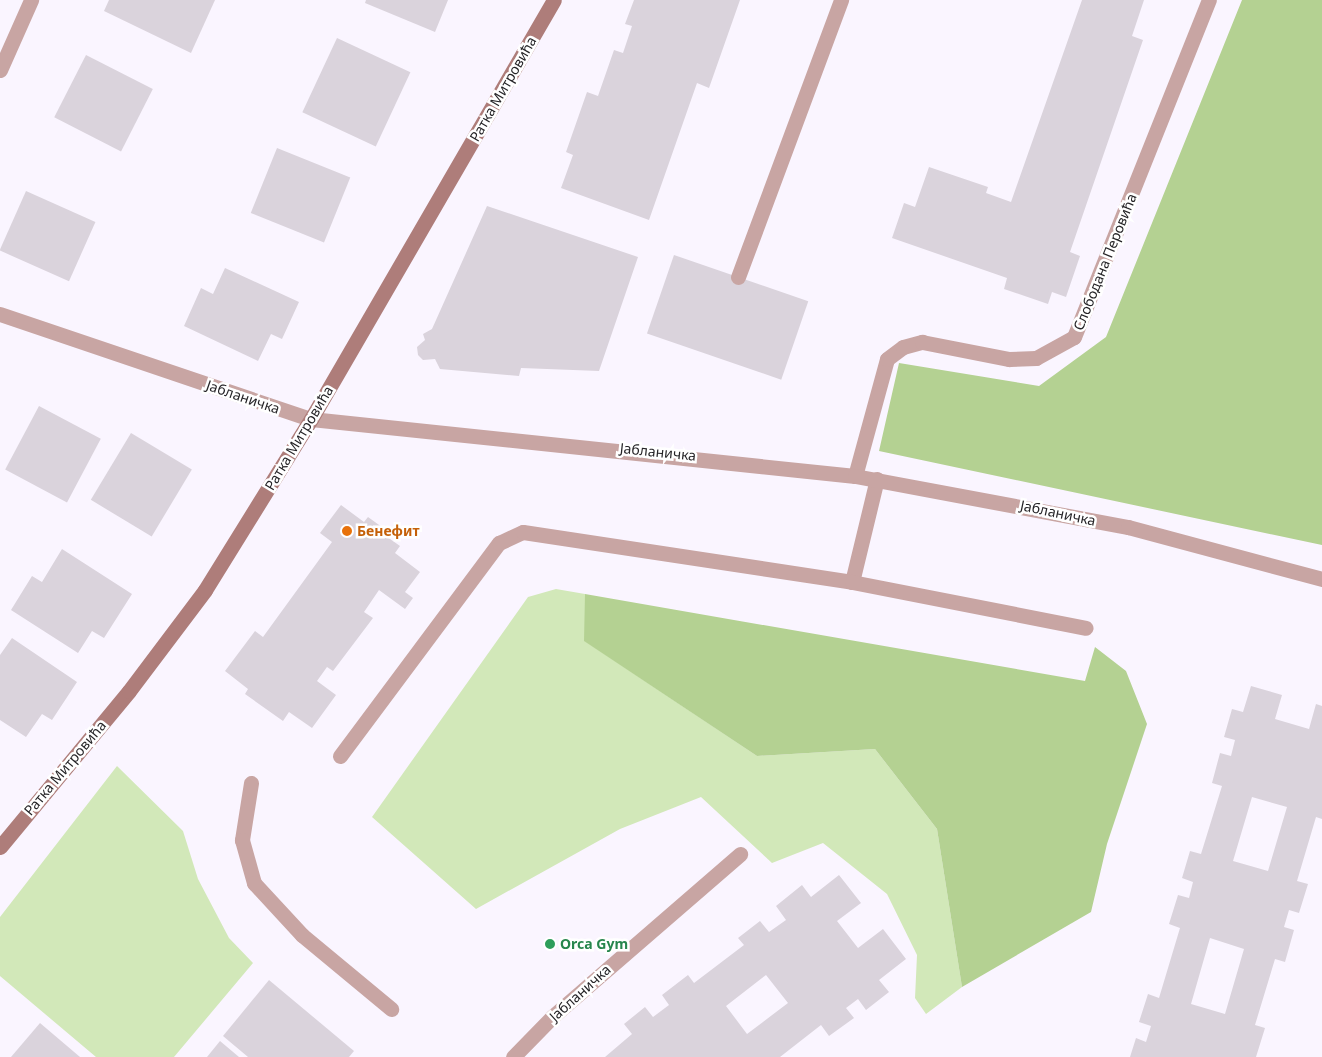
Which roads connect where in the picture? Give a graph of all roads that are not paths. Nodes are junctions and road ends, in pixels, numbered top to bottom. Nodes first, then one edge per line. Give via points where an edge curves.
1 (31, 0) edge
2 (554, 0) edge
3 (841, 0) edge
4 (1209, 0) edge
5 (0, 70) edge
6 (738, 277) dead end
7 (0, 314) edge
8 (311, 419) junction
9 (855, 476) junction
10 (877, 479) junction
11 (1322, 579) edge
12 (852, 582) junction
13 (1086, 628) dead end
14 (340, 756) dead end
15 (251, 782) dead end
16 (0, 847) edge
17 (740, 854) dead end
18 (391, 1008) dead end
19 (513, 1057) edge

1 - 5 street
2 - 8 main road, Ратка Митровића
3 - 6 street
4 - 9 street, Слободана Перовића via 1074,337 1036,358 1009,359 922,342 903,347 887,359
7 - 8 street, Јабланичка
8 - 9 street, Јабланичка via 690,455
8 - 16 main road, Ратка Митровића via 205,590 129,691
9 - 10 street, Јабланичка
10 - 11 street, Јабланичка via 1128,527
10 - 12 street
12 - 13 street
12 - 14 street via 523,532 499,543
15 - 18 street via 242,840 254,883 302,935
17 - 19 street, Јабланичка via 564,1006

